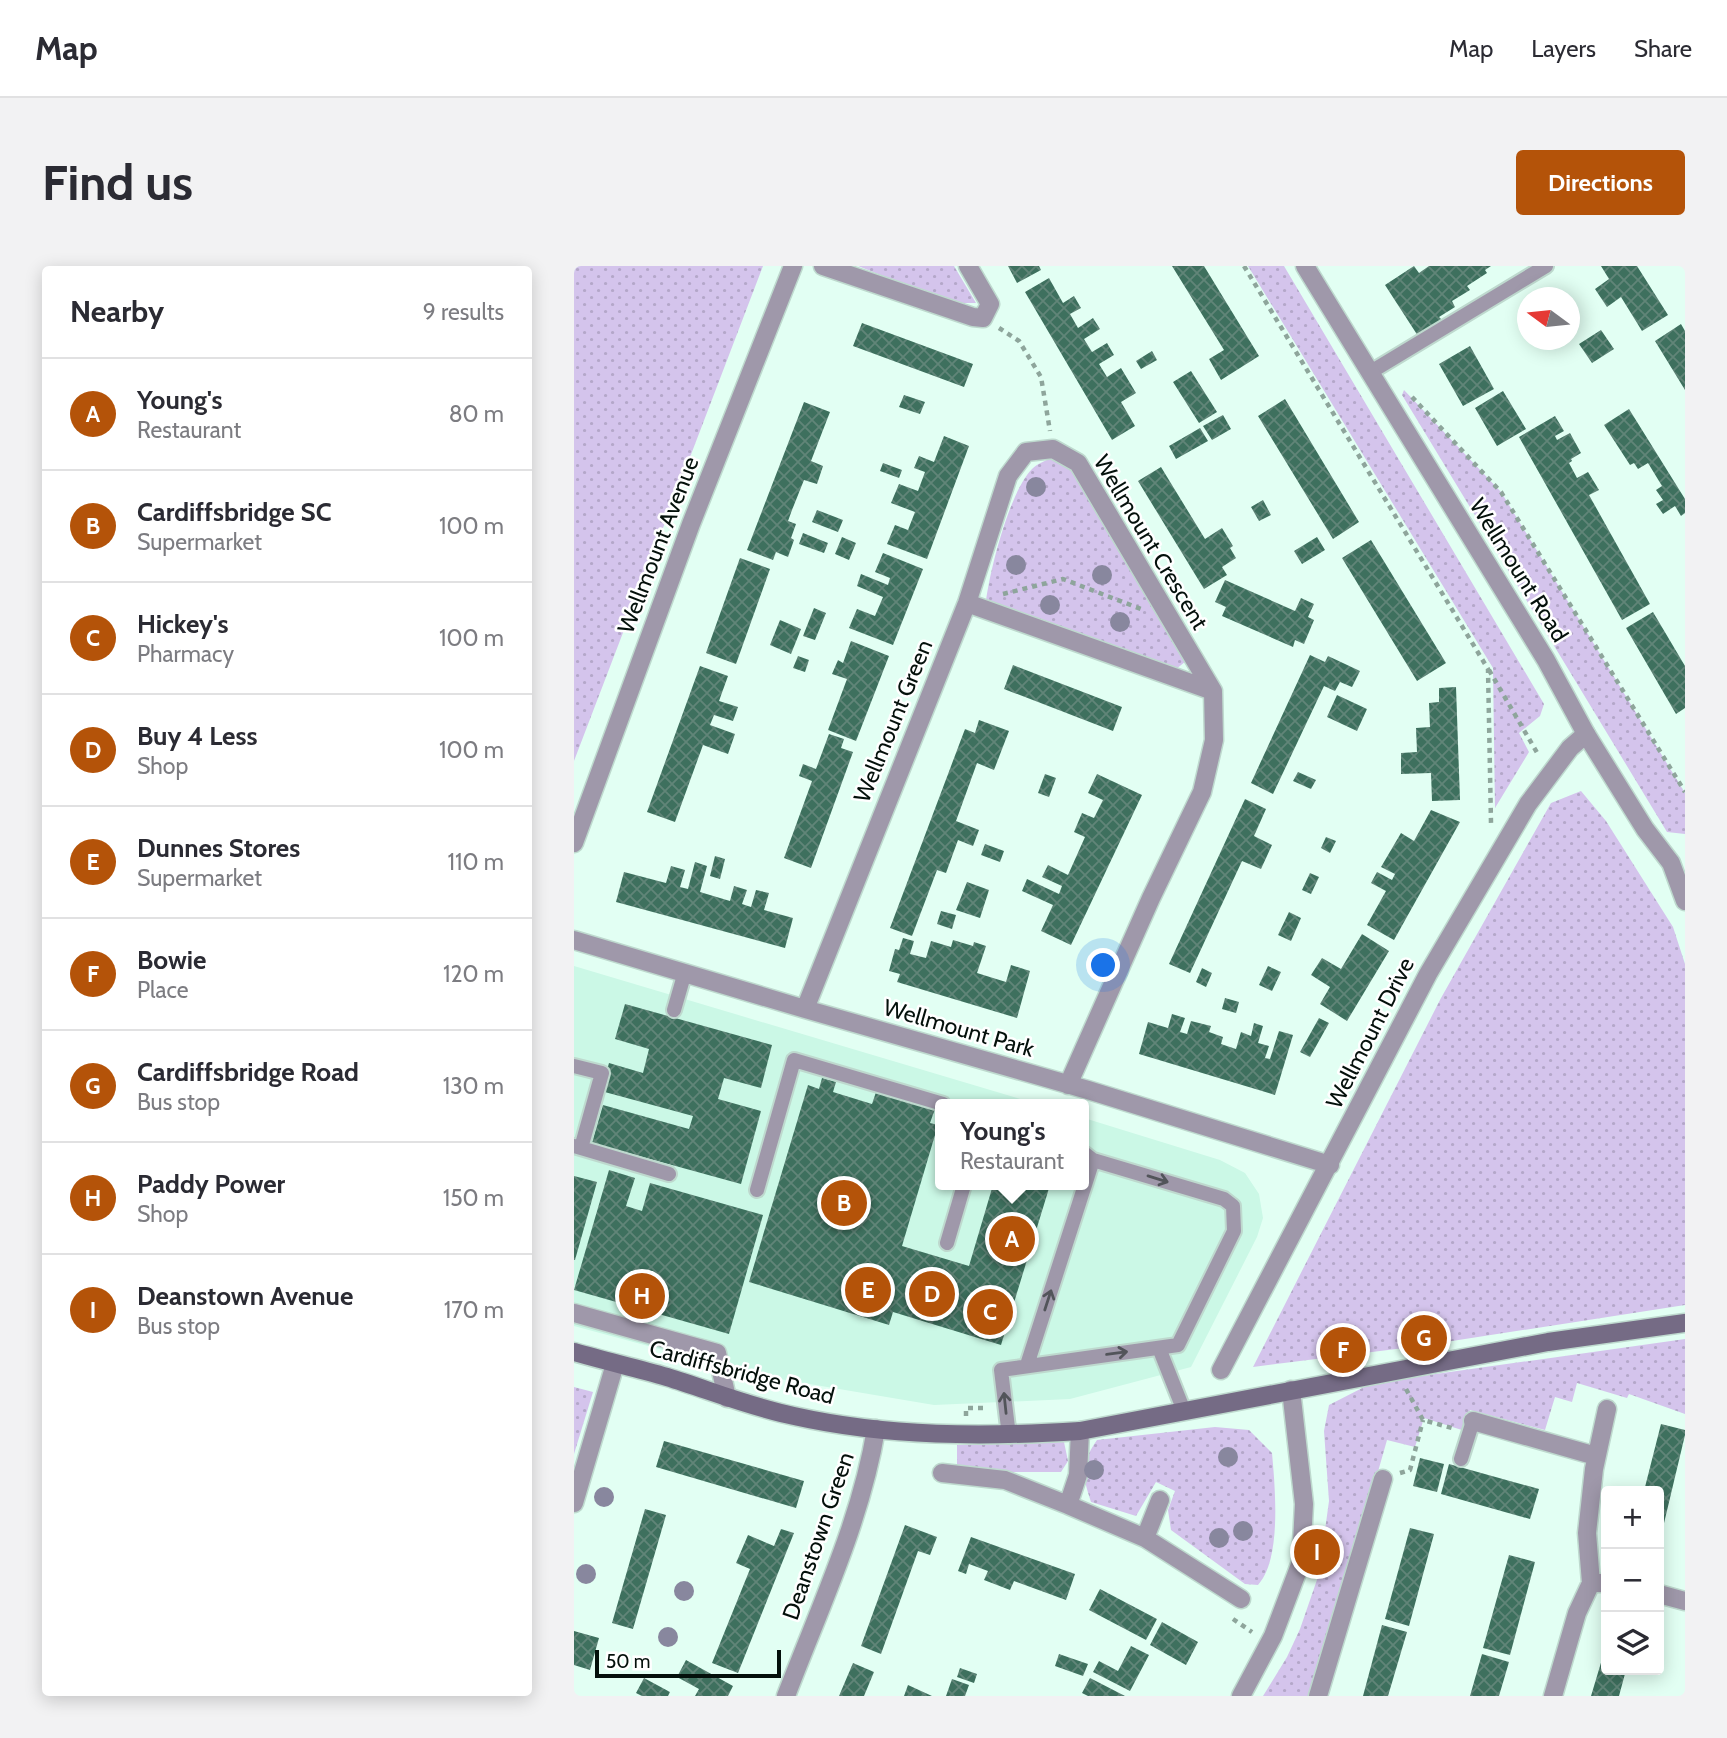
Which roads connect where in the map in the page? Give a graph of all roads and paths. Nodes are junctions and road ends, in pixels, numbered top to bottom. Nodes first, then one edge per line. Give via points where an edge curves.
1 (793, 266) edge
2 (823, 266) edge
3 (968, 266) edge
4 (1244, 266) edge
5 (1305, 266) edge
6 (1546, 266) edge
7 (983, 318) junction
8 (1370, 373) junction
9 (1409, 394) dead end
10 (1053, 449) junction
11 (967, 603) junction
12 (1168, 618) junction
13 (1488, 669) junction
14 (1213, 691) junction
15 (1586, 734) junction
16 (1550, 775) junction
17 (1685, 792) edge
18 (1505, 841) junction
19 (574, 843) edge
20 (1682, 881) edge
21 (1685, 901) edge
22 (574, 940) edge
23 (685, 972) junction
24 (804, 1009) junction
25 (674, 1010) dead end
26 (574, 1066) edge
27 (1068, 1085) junction
28 (935, 1102) edge
29 (578, 1147) edge
30 (1089, 1156) edge
31 (1330, 1165) junction
32 (669, 1174) dead end
33 (757, 1190) dead end
34 (963, 1190) edge
35 (1078, 1190) edge
36 (947, 1243) dead end
37 (574, 1313) edge
38 (1685, 1323) edge
39 (1159, 1348) junction
40 (574, 1352) edge
41 (615, 1364) junction
42 (1027, 1365) junction
43 (1221, 1370) dead end
44 (1291, 1390) junction
45 (727, 1398) junction
46 (1607, 1409) dead end
47 (1184, 1411) junction
48 (1423, 1420) dead end
49 (1473, 1421) joint
50 (876, 1429) junction
51 (1080, 1431) junction
52 (1009, 1436) junction
53 (1596, 1456) junction
54 (1461, 1459) dead end
55 (942, 1473) dead end
56 (1383, 1479) joint
57 (1160, 1500) dead end
58 (574, 1503) edge
59 (1068, 1505) junction
60 (1145, 1538) junction
61 (1598, 1583) edge
62 (1664, 1595) edge
63 (1241, 1599) joint
64 (1685, 1601) edge
65 (1270, 1643) junction
66 (786, 1696) edge
67 (1241, 1696) edge
68 (1318, 1696) edge
69 (1553, 1696) edge

1 - 19 street, Wellmount Avenue via 691,524
2 - 7 street
3 - 7 street via 990,304
4 - 13 path
5 - 8 street, Wellmount Road
6 - 8 lane
7 - 10 path via 1019,341 1041,377
8 - 15 street, Wellmount Road via 1546,660
9 - 17 path via 1501,492
10 - 11 street, Wellmount Green via 1026,452 1009,476
10 - 12 street, Wellmount Crescent via 1078,463
11 - 12 path via 1063,579
11 - 14 street
11 - 24 street, Wellmount Green
12 - 14 street, Wellmount Crescent
13 - 16 path
13 - 18 path via 1492,832
14 - 27 street via 1214,740 1202,792
15 - 16 street, Wellmount Drive
15 - 20 street, Wellmount Road
16 - 18 street, Wellmount Drive
18 - 31 street, Wellmount Drive via 1428,974
20 - 21 street, Wellmount Road
22 - 23 street, Wellmount Park
23 - 24 street, Wellmount Park
23 - 25 lane
24 - 27 street, Wellmount Park
26 - 29 lane via 602,1073
27 - 31 street, Wellmount Park
28 - 33 lane via 794,1060
29 - 32 lane
30 -> 39 lane via 1224,1199 1233,1206 1234,1231 1178,1345
31 - 43 street, Wellmount Drive
34 - 36 lane
42 -> 35 lane
37 - 45 street via 717,1353
38 - 44 main road, Cardiffsbridge Road via 1548,1342
42 -> 39 lane
39 - 47 lane
40 - 41 main road, Cardiffsbridge Road
41 - 45 main road, Cardiffsbridge Road
41 - 58 street, Cardiffsbridge Road
52 -> 42 lane via 1001,1370
44 - 47 main road, Cardiffsbridge Road
44 - 65 street via 1304,1504 1301,1562
45 - 50 main road, Cardiffsbridge Road via 793,1416
46 - 53 street
47 - 51 main road, Cardiffsbridge Road
48 - 56 path via 1410,1470
49 - 53 street
49 - 54 lane
50 - 52 main road, Cardiffsbridge Road
50 - 66 street, Deanstown Green via 870,1465 839,1558
51 - 52 main road, Cardiffsbridge Road
51 - 59 street via 1077,1475
53 - 61 street via 1587,1533
55 - 59 street via 1005,1480
56 - 68 street
57 - 60 street
59 - 60 street
60 - 63 street
61 - 69 street via 1577,1613
62 - 64 street
63 - 65 path via 1233,1620
65 - 67 street

